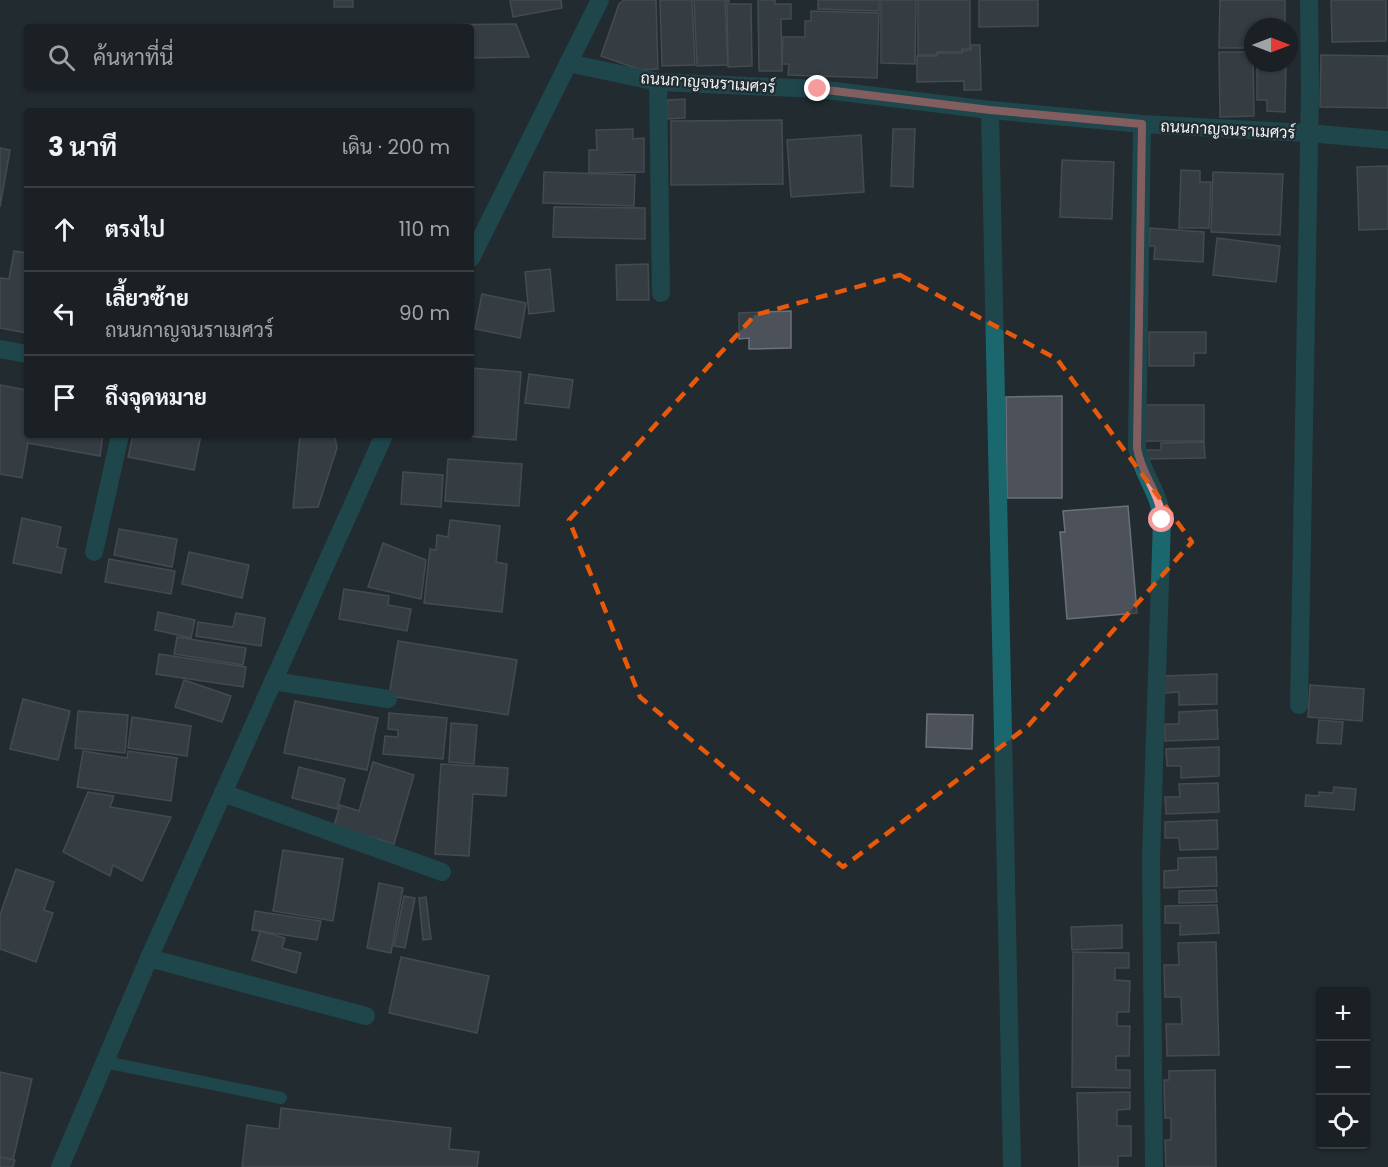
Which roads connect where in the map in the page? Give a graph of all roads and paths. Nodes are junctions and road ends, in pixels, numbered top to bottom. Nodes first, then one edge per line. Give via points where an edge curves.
1 (600, 0) edge
2 (1309, 0) edge
3 (567, 63) junction
4 (658, 82) junction
5 (990, 110) junction
6 (1142, 124) junction
7 (1308, 133) junction
8 (1388, 140) edge
9 (474, 252) edge
10 (661, 293) dead end
11 (0, 349) edge
12 (24, 353) edge
13 (119, 438) edge
14 (383, 438) edge
15 (94, 552) dead end
16 (273, 681) junction
17 (388, 699) dead end
18 (1299, 705) dead end
19 (223, 793) junction
20 (442, 872) dead end
21 (149, 958) junction
22 (366, 1016) dead end
23 (105, 1062) junction
24 (281, 1098) dead end
25 (60, 1167) edge
26 (1012, 1167) edge
27 (1154, 1167) edge

1 - 3 street
2 - 7 street
3 - 4 street, ถนนกาญจนราเมศวร์
3 - 9 street
4 - 5 street, ถนนกาญจนราเมศวร์ via 818,89
4 - 10 street
5 - 6 street, ถนนกาญจนราเมศวร์
5 - 26 street
6 - 7 street, ถนนกาญจนราเมศวร์
6 - 27 street via 1137,448 1160,504 1162,520 1151,858
7 - 8 street, ถนนกาญจนราเมศวร์
7 - 18 street
11 - 12 street
13 - 15 street
14 - 16 street
16 - 17 street
16 - 19 street
19 - 20 street
19 - 21 street
21 - 22 street
21 - 23 street
23 - 24 lane
23 - 25 street

